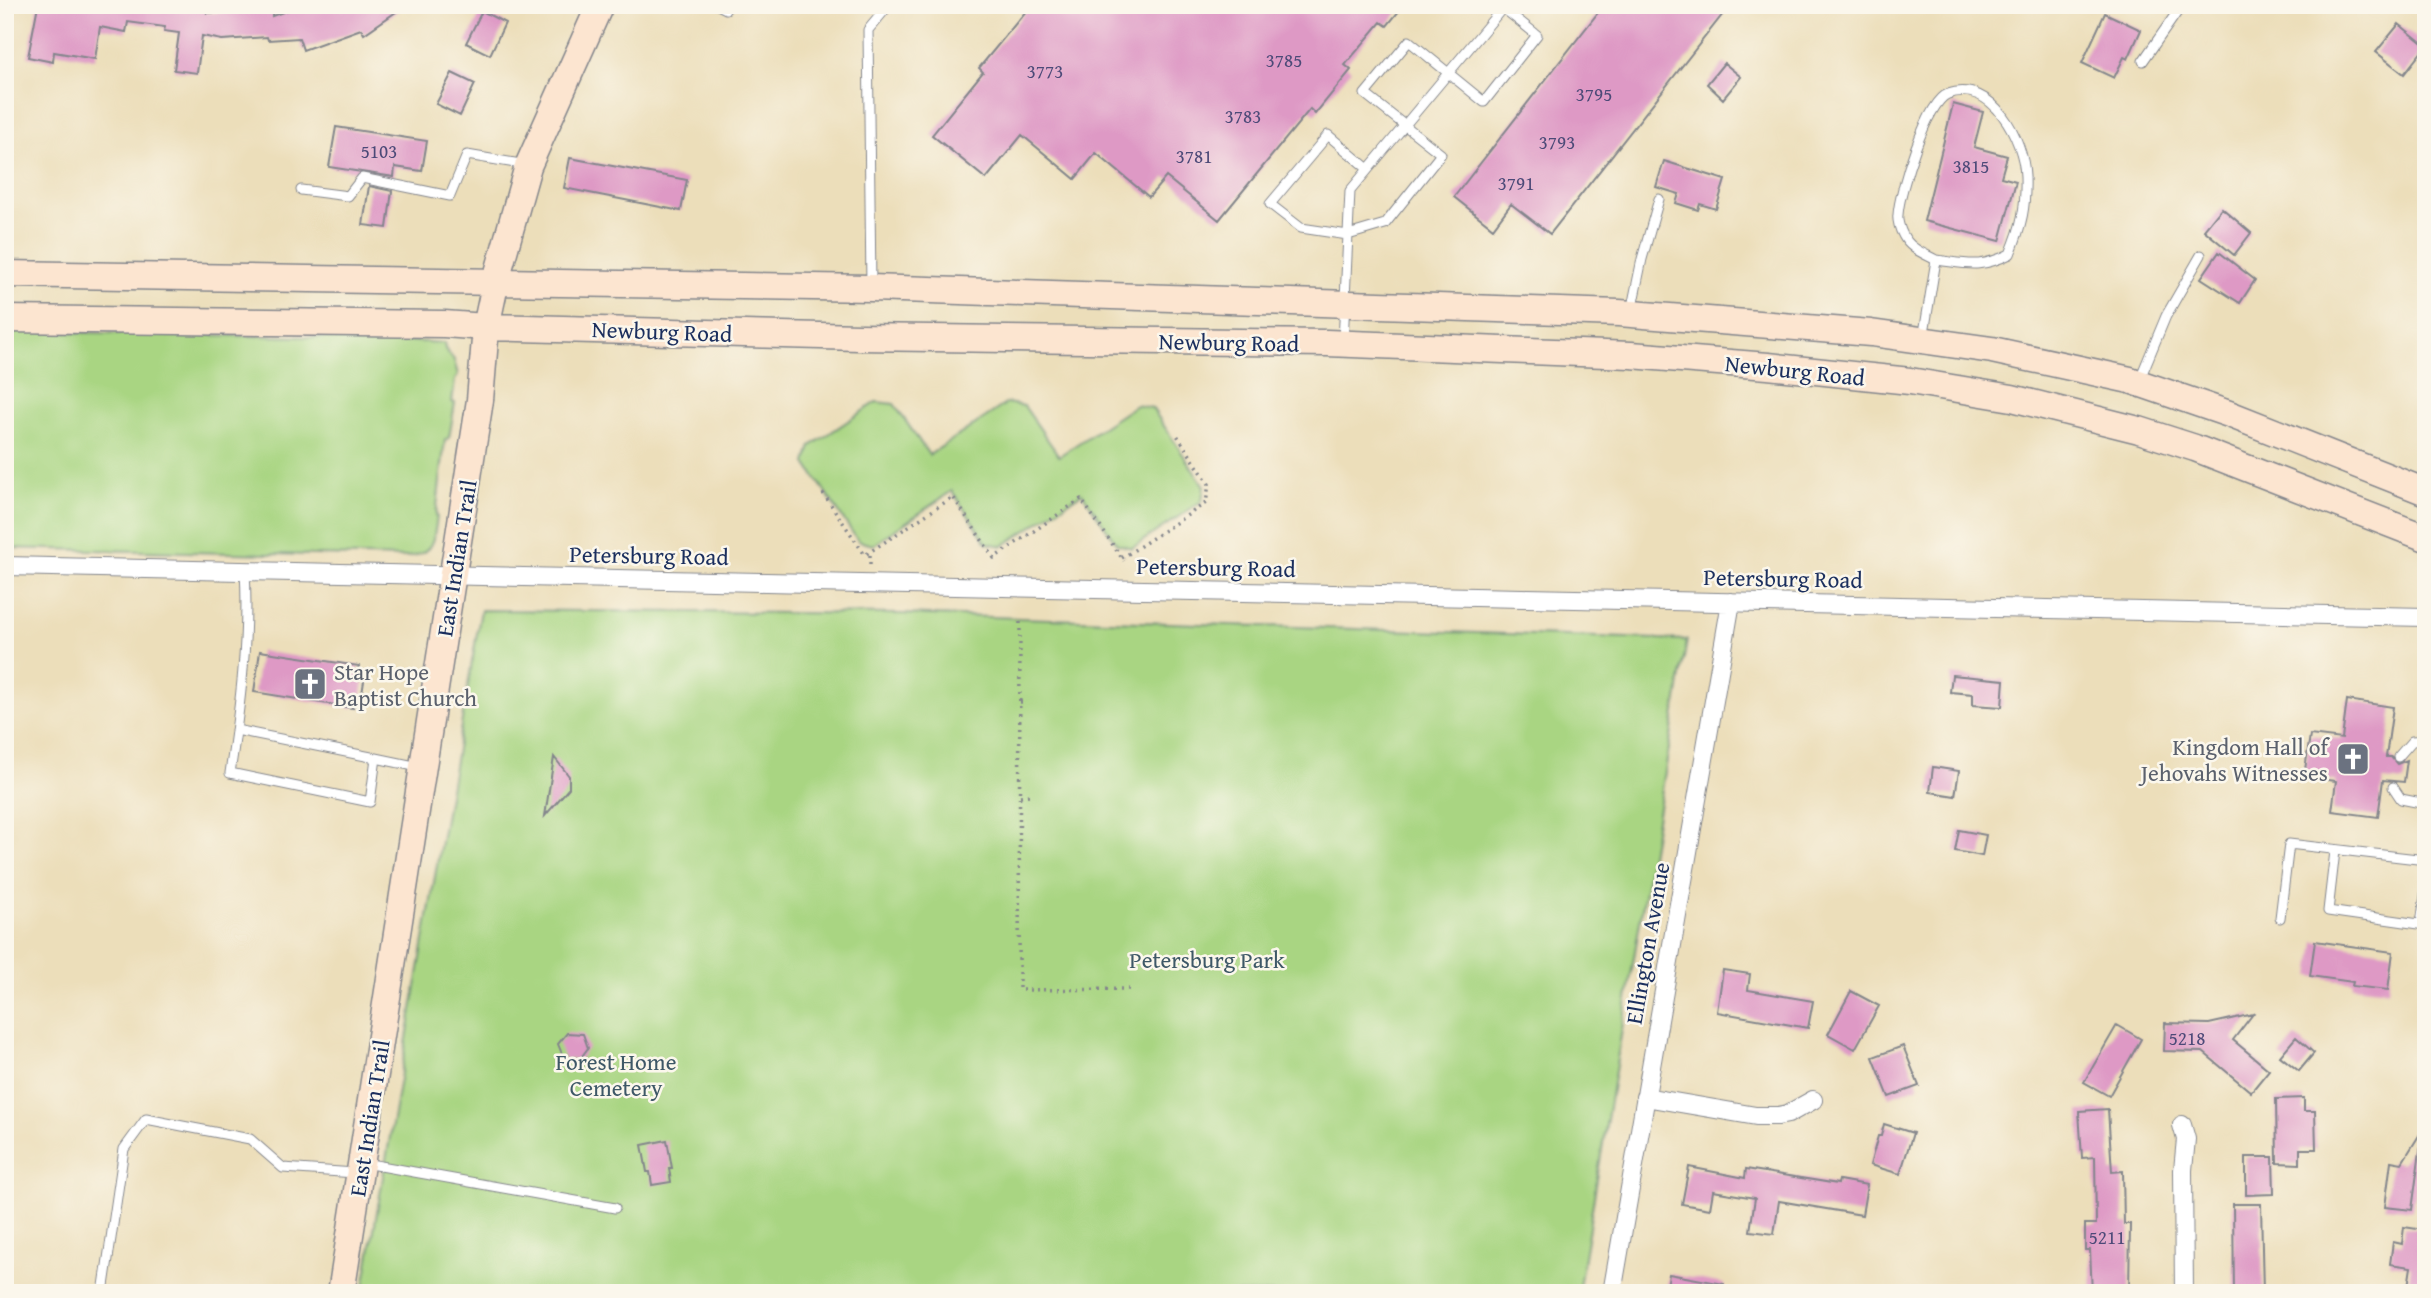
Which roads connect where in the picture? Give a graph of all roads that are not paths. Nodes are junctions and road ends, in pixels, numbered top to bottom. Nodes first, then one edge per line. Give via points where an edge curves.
1 (600, 5) edge
2 (718, 5) edge
3 (728, 5) edge
4 (889, 5) edge
5 (2182, 5) edge
6 (1504, 7) edge
7 (2143, 61) dead end
8 (1448, 73) junction
9 (1405, 126) junction
10 (528, 166) junction
11 (1368, 169) junction
12 (301, 190) dead end
13 (1659, 199) dead end
14 (1348, 234) junction
15 (2200, 255) dead end
16 (1936, 260) junction
17 (5, 274) edge
18 (496, 280) junction
19 (871, 288) junction
20 (1344, 306) junction
21 (1631, 314) junction
22 (5, 319) edge
23 (486, 327) junction
24 (1923, 340) junction
25 (1343, 344) junction
26 (2139, 383) junction
27 (2426, 492) edge
28 (2426, 538) edge
29 (5, 566) edge
30 (245, 571) junction
31 (453, 575) junction
32 (1731, 601) junction
33 (2426, 617) edge
34 (236, 730) junction
35 (2426, 740) edge
36 (2398, 757) dead end
37 (376, 758) junction
38 (423, 768) junction
39 (2393, 787) dead end
40 (2426, 804) edge
41 (2335, 851) junction
42 (2426, 860) edge
43 (2426, 888) edge
44 (2280, 918) dead end
45 (2423, 925) edge
46 (1645, 1097) junction
47 (1813, 1100) dead end
48 (2182, 1125) dead end
49 (361, 1168) junction
50 (615, 1208) dead end
51 (103, 1293) edge
52 (341, 1293) edge
53 (1612, 1293) edge
54 (2183, 1293) edge

1 - 10 main road, East Indian Trail
2 - 3 lane via 726,9
4 - 19 lane via 867,30
5 - 7 lane
6 - 8 lane
6 - 8 lane via 1537,34 1484,102
8 - 9 lane
8 - 9 lane via 1409,41 1365,94
9 - 11 lane
9 - 14 lane via 1441,154 1385,224
10 - 12 lane via 467,155 450,195 362,178 348,196
10 - 18 main road, East Indian Trail
11 - 14 lane via 1350,191
11 - 14 lane via 1328,135 1270,204 1301,228
13 - 21 lane
14 - 20 lane
15 - 26 lane via 2166,316
16 - 16 lane via 1979,266 1993,262 2010,254 2023,222 2025,173 2016,140 2002,112 1968,91 1945,94 1937,104 1920,134 1897,216 1911,247
16 - 24 lane
17 - 18 main road, Newburg Road
18 - 19 main road, Newburg Road
18 - 23 main road, East Indian Trail
19 - 20 main road, Newburg Road
20 - 21 main road, Newburg Road
20 - 25 lane
21 - 24 main road, Newburg Road
22 - 23 main road, Newburg Road
23 - 25 main road, Newburg Road
23 - 31 main road, East Indian Trail via 480,400
24 - 26 main road, Newburg Road via 1992,350
25 - 28 main road, Newburg Road via 1631,355 1910,382 2012,398 2139,429
26 - 27 main road, Newburg Road
29 - 30 street, Petersburg Road
30 - 31 street, Petersburg Road
30 - 34 lane via 247,607
31 - 32 street, Petersburg Road
31 - 38 main road, East Indian Trail
32 - 33 street, Petersburg Road
32 - 46 street, Ellington Avenue
34 - 37 lane
34 - 37 lane via 230,773 370,802
35 - 36 lane via 2412,741
37 - 38 lane
38 - 49 main road, East Indian Trail
39 - 40 lane via 2401,799
41 - 42 lane
41 - 44 lane via 2289,845
41 - 45 lane via 2328,911
43 - 45 lane
46 - 47 street via 1756,1116 1788,1114
46 - 53 street, Ellington Avenue
48 - 54 street via 2186,1139
49 - 50 lane
49 - 51 lane via 283,1168 250,1139 146,1119 124,1149
49 - 52 main road, East Indian Trail

